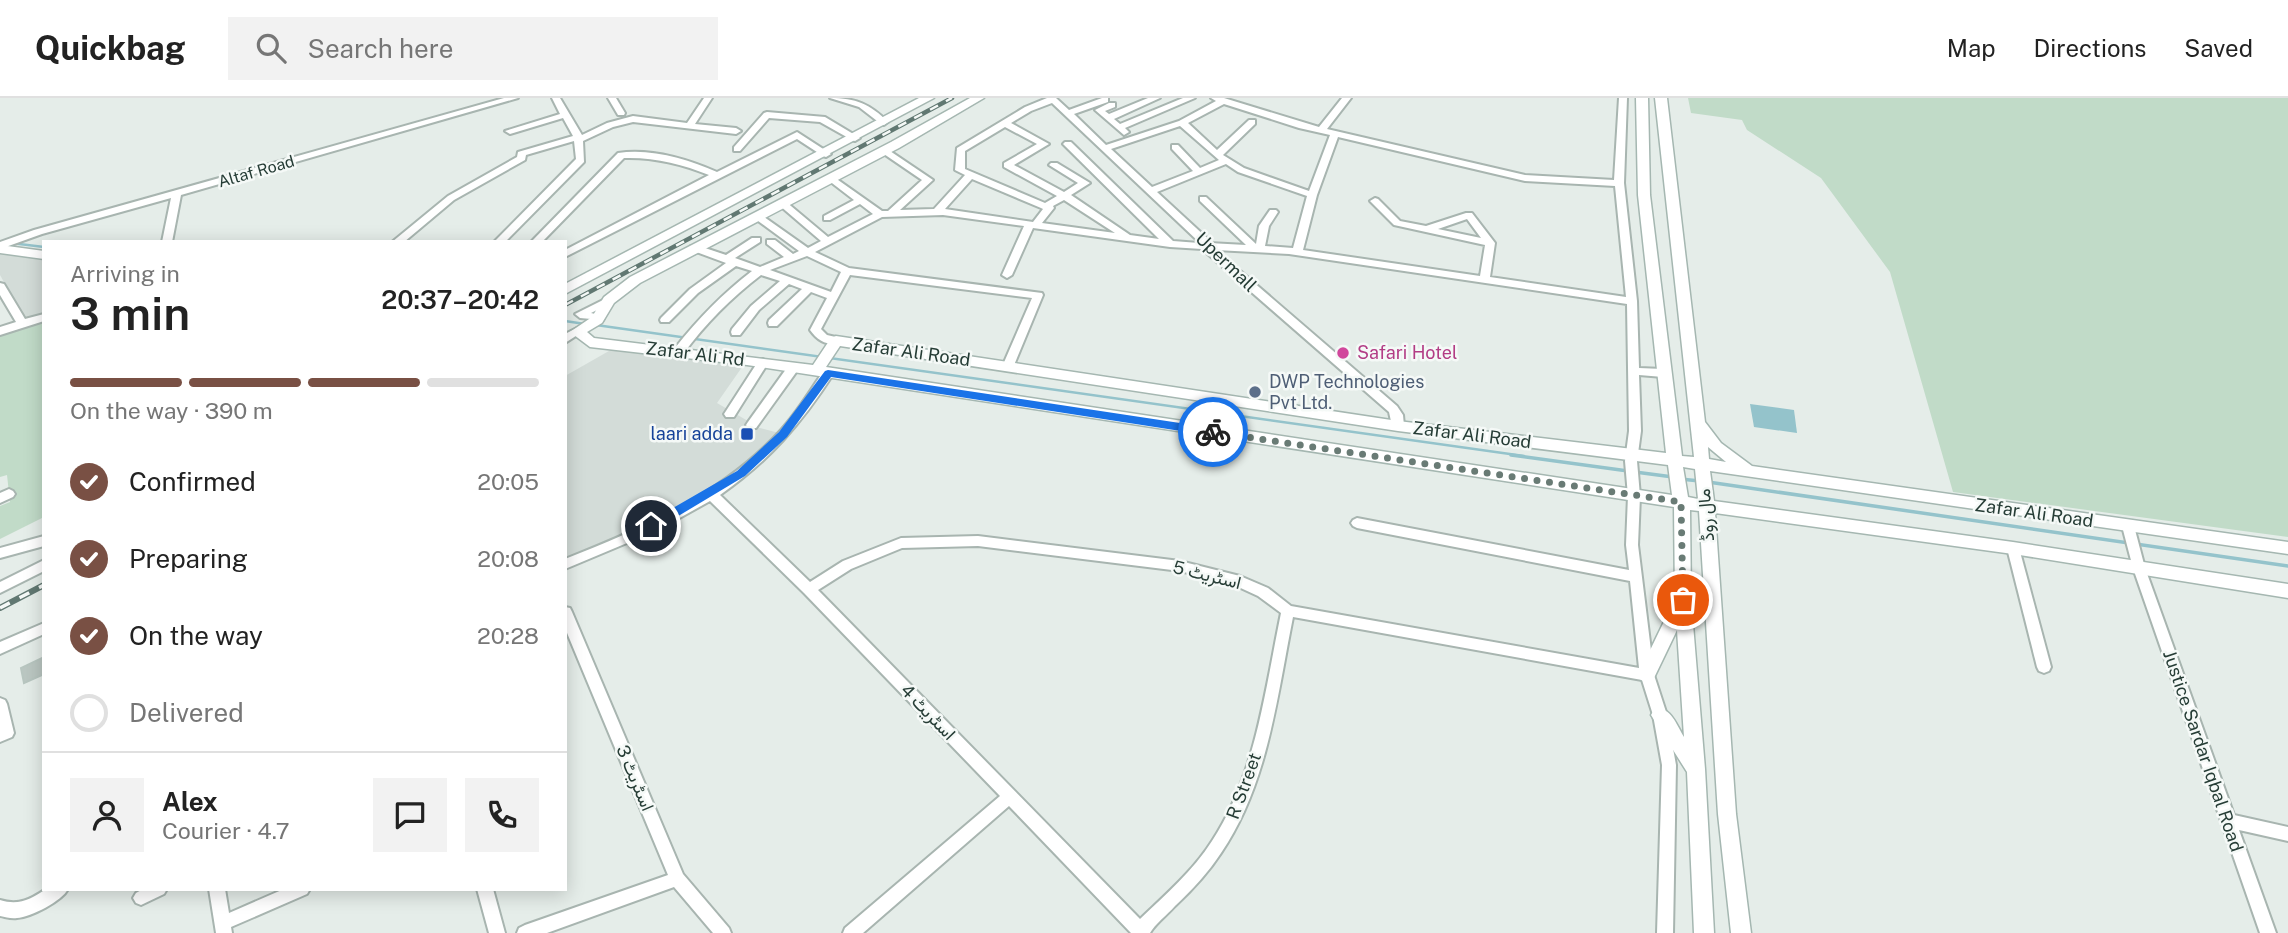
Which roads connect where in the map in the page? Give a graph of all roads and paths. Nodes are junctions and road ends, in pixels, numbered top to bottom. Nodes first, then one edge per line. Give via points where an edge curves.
1 (514, 98) edge
2 (556, 98) edge
3 (612, 98) edge
4 (708, 98) edge
5 (834, 98) edge
6 (978, 98) edge
7 (1156, 98) edge
8 (1191, 98) edge
9 (1347, 98) edge
10 (1623, 98) edge
11 (1661, 98) edge
12 (1052, 99) edge
13 (1641, 99) edge
14 (917, 100) edge
15 (1219, 100) edge
16 (1110, 101) edge
17 (621, 113) dead end
18 (1069, 113) junction
19 (565, 115) junction
20 (1108, 118) junction
21 (884, 122) junction
22 (1252, 122) dead end
23 (1005, 123) junction
24 (1182, 123) junction
25 (689, 126) junction
26 (1119, 127) junction
27 (1321, 130) junction
28 (510, 131) dead end
29 (736, 131) dead end
30 (1335, 133) junction
31 (578, 138) junction
32 (855, 138) junction
33 (1133, 139) junction
34 (1068, 144) dead end
35 (1175, 147) dead end
36 (1105, 148) junction
37 (737, 149) dead end
38 (884, 150) junction
39 (826, 154) junction
40 (1222, 158) junction
41 (1054, 165) dead end
42 (1198, 171) junction
43 (717, 175) junction
44 (970, 175) junction
45 (831, 178) junction
46 (1619, 183) junction
47 (1152, 191) junction
48 (177, 193) junction
49 (1312, 195) junction
50 (1063, 196) junction
51 (1203, 199) dead end
52 (861, 200) junction
53 (1375, 201) dead end
54 (782, 203) junction
55 (1045, 207) junction
56 (937, 212) junction
57 (1273, 212) dead end
58 (885, 214) junction
59 (757, 216) junction
60 (827, 218) dead end
61 (1033, 225) junction
62 (1426, 229) junction
63 (1129, 238) junction
64 (167, 240) edge
65 (399, 240) edge
66 (501, 240) edge
67 (538, 240) edge
68 (756, 240) dead end
69 (827, 241) junction
70 (771, 242) dead end
71 (1490, 243) junction
72 (1171, 244) junction
73 (0, 246) edge
74 (1205, 246) junction
75 (695, 248) junction
76 (1256, 248) junction
77 (807, 252) junction
78 (1297, 252) junction
79 (567, 253) edge
80 (42, 255) edge
81 (792, 258) junction
82 (730, 261) junction
83 (759, 271) junction
84 (847, 271) junction
85 (1007, 275) dead end
86 (1485, 279) junction
87 (787, 281) junction
88 (0, 286) edge
89 (808, 288) junction
90 (567, 289) edge
91 (833, 296) junction
92 (609, 300) junction
93 (1632, 301) junction
94 (42, 318) edge
95 (666, 320) dead end
96 (773, 323) dead end
97 (22, 324) junction
98 (585, 327) edge
99 (0, 331) edge
100 (736, 332) dead end
101 (834, 344) junction
102 (682, 346) junction
103 (763, 363) junction
104 (1008, 367) junction
105 (793, 368) junction
106 (822, 369) junction
107 (1634, 371) junction
108 (1663, 373) junction
109 (730, 414) dead end
110 (1697, 423) junction
111 (752, 425) dead end
112 (1398, 426) junction
113 (1631, 458) junction
114 (1676, 465) junction
115 (1701, 468) junction
116 (1752, 471) junction
117 (1634, 492) junction
118 (710, 494) junction
119 (1681, 500) junction
120 (1706, 502) junction
121 (1739, 510) junction
122 (1357, 523) dead end
123 (2130, 531) junction
124 (1708, 533) junction
125 (42, 542) edge
126 (2013, 548) junction
127 (2288, 548) edge
128 (0, 554) edge
129 (567, 563) edge
130 (2138, 563) junction
131 (42, 566) edge
132 (1636, 577) junction
133 (0, 588) edge
134 (809, 589) junction
135 (2288, 591) edge
136 (1683, 600) junction
137 (1288, 611) junction
138 (567, 617) edge
139 (42, 629) edge
140 (0, 649) edge
141 (2044, 667) dead end
142 (1647, 675) junction
143 (0, 704) edge
144 (1660, 715) junction
145 (0, 736) edge
146 (1696, 769) junction
147 (1010, 796) junction
148 (2227, 820) junction
149 (2288, 834) edge
150 (677, 879) junction
151 (57, 891) edge
152 (153, 891) edge
153 (217, 891) edge
154 (298, 891) edge
155 (486, 891) edge
156 (141, 898) dead end
157 (0, 908) edge
158 (223, 928) edge
159 (1141, 932) edge
160 (497, 933) edge
161 (525, 933) edge
162 (723, 933) edge
163 (851, 933) edge
164 (1665, 933) edge
165 (1704, 933) edge
166 (1741, 933) edge
167 (2268, 933) edge

1 - 48 street, Altaf Road
2 - 19 street
3 - 17 street
4 - 25 street
5 - 21 street via 862,105
6 - 38 street
7 - 20 street
8 - 26 street
9 - 27 street
10 - 46 street
11 - 110 street, مال روڈ
12 - 18 street, Upermall
12 - 23 street
13 - 108 street, مال روڈ via 1644,195
14 - 21 street
15 - 24 street
15 - 27 street
16 - 18 street
16 - 20 street via 1099,110
18 - 36 street, Upermall
19 - 28 street
19 - 31 street
20 - 26 street
21 - 32 street
22 - 40 street
23 - 44 street via 960,150 960,170
23 - 50 street via 1044,144 1007,166
24 - 33 street
24 - 40 street
25 - 29 street
25 - 31 street via 633,119
26 - 33 street
27 - 30 street
30 - 46 street via 1525,178
30 - 49 street
31 - 65 street via 521,154 522,158 451,198
31 - 66 street via 581,160
32 - 37 street via 822,119 767,115
32 - 39 street
33 - 36 street
34 - 72 street
35 - 42 street
36 - 47 street, Upermall
38 - 45 street
38 - 58 street via 928,180
39 - 43 street via 797,135
39 - 90 street
40 - 42 street
40 - 49 street via 1241,170
41 - 50 street via 1085,183
42 - 47 street
43 - 67 street via 691,163 621,155
43 - 79 street
44 - 55 street
44 - 56 street
45 - 52 street
45 - 54 street
46 - 93 street
47 - 74 street, Upermall
48 - 64 street
48 - 73 street, Altaf Road
49 - 78 street
50 - 55 street
50 - 63 street
51 - 76 street
52 - 58 street
52 - 60 street
53 - 62 street via 1397,223
54 - 59 street
54 - 69 street
55 - 61 street via 1049,208
56 - 58 street
56 - 61 street
57 - 76 street
58 - 69 street
59 - 75 street
59 - 77 street
61 - 63 street
61 - 85 street
62 - 71 street
62 - 71 street via 1469,215
63 - 72 street
68 - 82 street
69 - 77 street
70 - 81 street
71 - 86 street
72 - 74 street
73 - 80 street
74 - 76 street
74 - 112 street, Upermall via 1393,409
75 - 82 street
75 - 92 street via 635,280
76 - 78 street
77 - 81 street
77 - 84 street
78 - 86 street
81 - 83 street
82 - 83 street
82 - 95 street
83 - 87 street
83 - 102 street via 730,293
84 - 91 street
84 - 104 street via 1038,295
86 - 93 street
87 - 89 street
87 - 100 street via 755,308
88 - 97 street
89 - 91 street
89 - 96 street
91 - 101 street via 815,330
92 - 98 street
92 - 98 street via 580,314
93 - 107 street
94 - 97 street
97 - 99 street
98 - 102 street, Zafar Ali Rd via 590,342
101 - 104 street, Zafar Ali Road
101 - 106 street, Zafar Ali Road
102 - 103 street, Zafar Ali Rd
103 - 105 street, Zafar Ali Rd
103 - 109 street
104 - 112 street, Zafar Ali Road
105 - 106 street, Zafar Ali Rd
105 - 111 street
106 - 117 street, Zafar Ali Road
106 - 118 street via 783,434 741,474
107 - 108 street
107 - 113 street
108 - 114 street, مال روڈ
110 - 115 street, مال روڈ
110 - 116 street via 1716,446
112 - 113 street, Zafar Ali Road
113 - 114 street, Zafar Ali Road
113 - 117 street
114 - 115 street, Zafar Ali Road
114 - 119 street, مال روڈ
115 - 116 street, Zafar Ali Road
115 - 120 street, مال روڈ
116 - 123 street, Zafar Ali Road
117 - 119 street, Zafar Ali Road
117 - 132 street
118 - 129 street via 611,546
118 - 134 street, اسٹریٹ 4
119 - 120 street, Zafar Ali Road
119 - 136 street, مال روڈ
120 - 121 street, Zafar Ali Road
120 - 124 street, مال روڈ
121 - 124 street via 1718,519
121 - 126 street, Zafar Ali Road
122 - 132 street
123 - 127 street, Zafar Ali Road
123 - 130 street, Justice Sardar Iqbal Road
124 - 166 street, مال روڈ via 1727,814
125 - 128 street
126 - 130 street, Zafar Ali Road
126 - 141 street
130 - 135 street, Zafar Ali Road
130 - 148 street, Justice Sardar Iqbal Road
131 - 133 street
132 - 142 street
134 - 137 street, اسٹریٹ 5 via 846,565 901,543 978,541 1180,566 1235,580 1263,592
134 - 147 street, اسٹریٹ 4
136 - 142 street
136 - 146 street, مال روڈ
137 - 142 street, اسٹریٹ 5
137 - 159 street, R Street via 1256,755 1230,824 1199,870
138 - 150 street, اسٹریٹ 3
139 - 140 street
142 - 144 street
143 - 145 street via 7,733
144 - 146 street
144 - 164 street via 1669,765
146 - 165 street, مال روڈ
147 - 159 street, اسٹریٹ 4
147 - 163 street
148 - 149 street
148 - 167 street, Justice Sardar Iqbal Road
150 - 161 street
150 - 162 street, اسٹریٹ 3
151 - 157 street via 29,908 11,913
152 - 156 street
153 - 158 street
154 - 158 street
155 - 160 street

